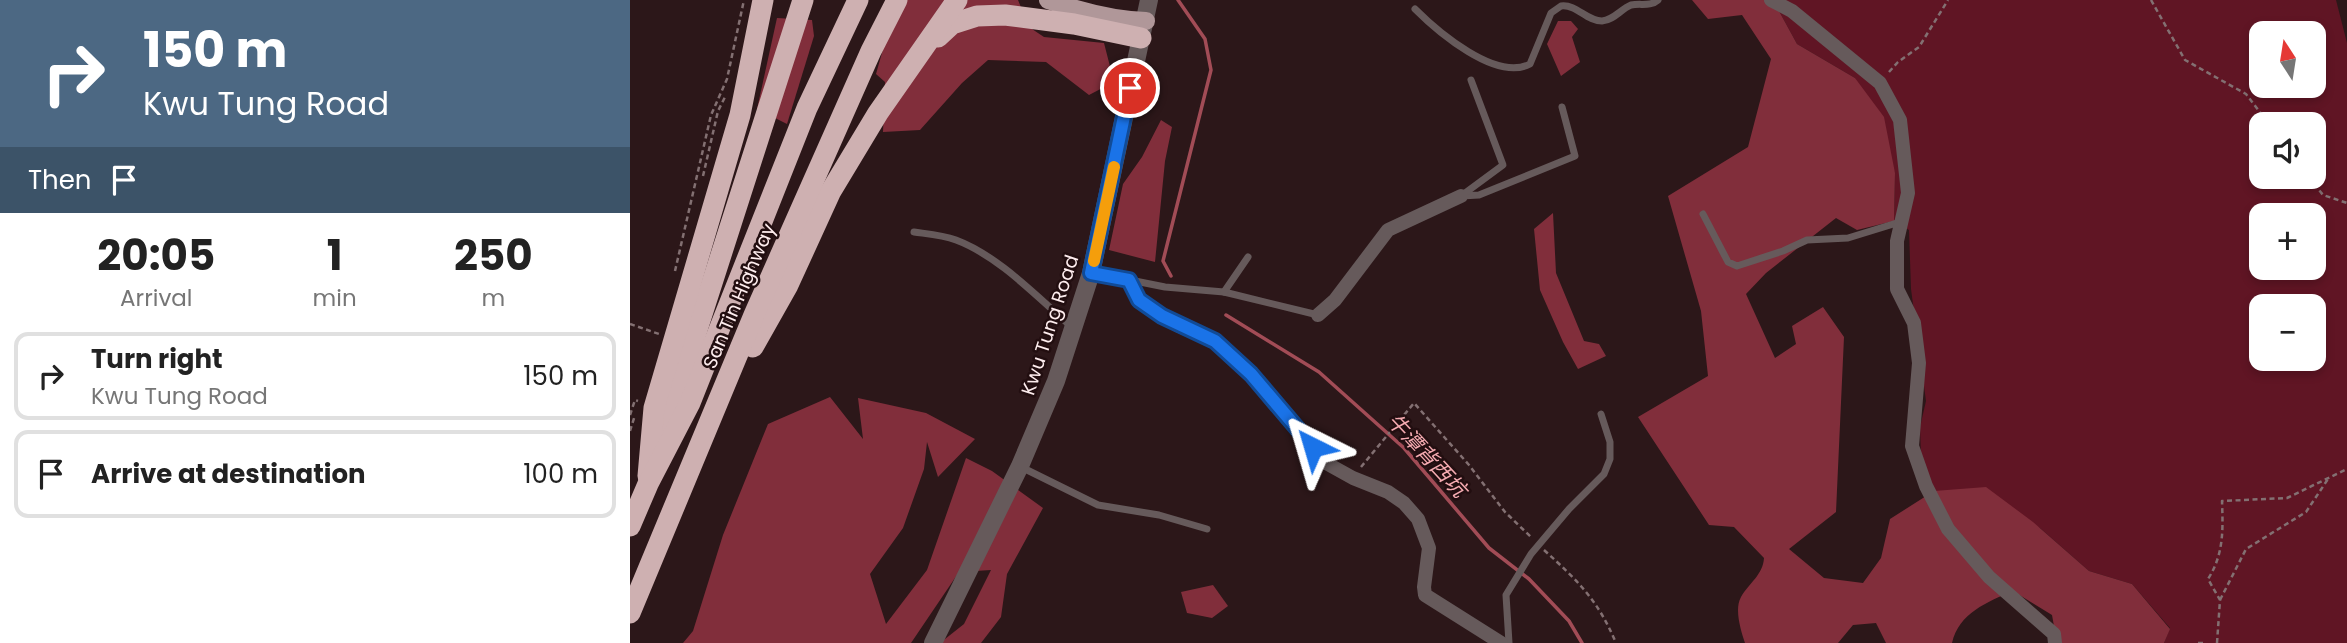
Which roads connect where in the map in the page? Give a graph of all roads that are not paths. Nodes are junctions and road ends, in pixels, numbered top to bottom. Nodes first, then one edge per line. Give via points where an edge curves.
1 (792, 0) edge
2 (803, 0) edge
3 (858, 0) edge
4 (897, 0) edge
5 (957, 0) edge
6 (1048, 0) edge
7 (1149, 0) edge
8 (1658, 0) edge
9 (1771, 0) edge
10 (757, 6) edge
11 (1415, 9) dead end
12 (1143, 29) junction
13 (922, 51) junction
14 (1471, 80) dead end
15 (1562, 107) dead end
16 (760, 137) junction
17 (1461, 196) junction
18 (1703, 215) dead end
19 (1903, 221) junction
20 (914, 232) dead end
21 (1248, 257) dead end
22 (1091, 273) junction
23 (1129, 280) junction
24 (1224, 292) junction
25 (1318, 315) joint
26 (1073, 328) junction
27 (1601, 414) dead end
28 (712, 418) junction
29 (666, 452) junction
30 (1020, 466) junction
31 (648, 484) junction
32 (630, 526) edge
33 (1207, 529) dead end
34 (630, 613) edge
35 (933, 643) edge
36 (1501, 643) edge
37 (1508, 643) edge
38 (2055, 643) edge

1 - 16 highway
2 - 16 highway
3 - 29 highway, San Tin Highway via 807,108 690,403
4 - 28 highway, San Tin Highway via 759,303
5 - 13 highway
6 - 12 main road
7 - 12 street, Kwu Tung Road
8 - 11 lane via 1630,6 1605,21 1561,6 1551,13 1530,64 1518,67 1498,65 1461,49
9 - 19 street via 1880,83 1900,120 1908,193
10 - 31 highway via 749,81 654,408
12 - 13 highway via 976,16 952,24
12 - 22 street, Kwu Tung Road
13 - 28 highway via 831,191 788,285
14 - 17 lane via 1503,165
15 - 17 lane via 1575,156 1479,195
16 - 29 highway via 675,398
17 - 25 street via 1388,230 1335,300
18 - 19 lane via 1728,262 1737,266 1807,240 1848,238
19 - 38 street via 1897,241 1896,289 1914,323 1919,363 1912,446 1926,486 1948,529 1989,577 2054,634
20 - 26 lane via 939,234 985,255
21 - 24 lane
22 - 23 street
22 - 26 street, Kwu Tung Road
23 - 24 lane
23 - 36 street via 1139,300 1177,325 1215,341 1251,374 1326,463 1404,503 1418,519 1429,548 1425,595
24 - 25 lane
26 - 30 street, Kwu Tung Road
27 - 37 lane via 1610,442 1604,474 1531,554 1506,595
28 - 34 highway, San Tin Highway
29 - 31 highway, San Tin Highway
30 - 33 lane via 1098,505
30 - 35 street, Kwu Tung Road
31 - 32 highway, San Tin Highway

